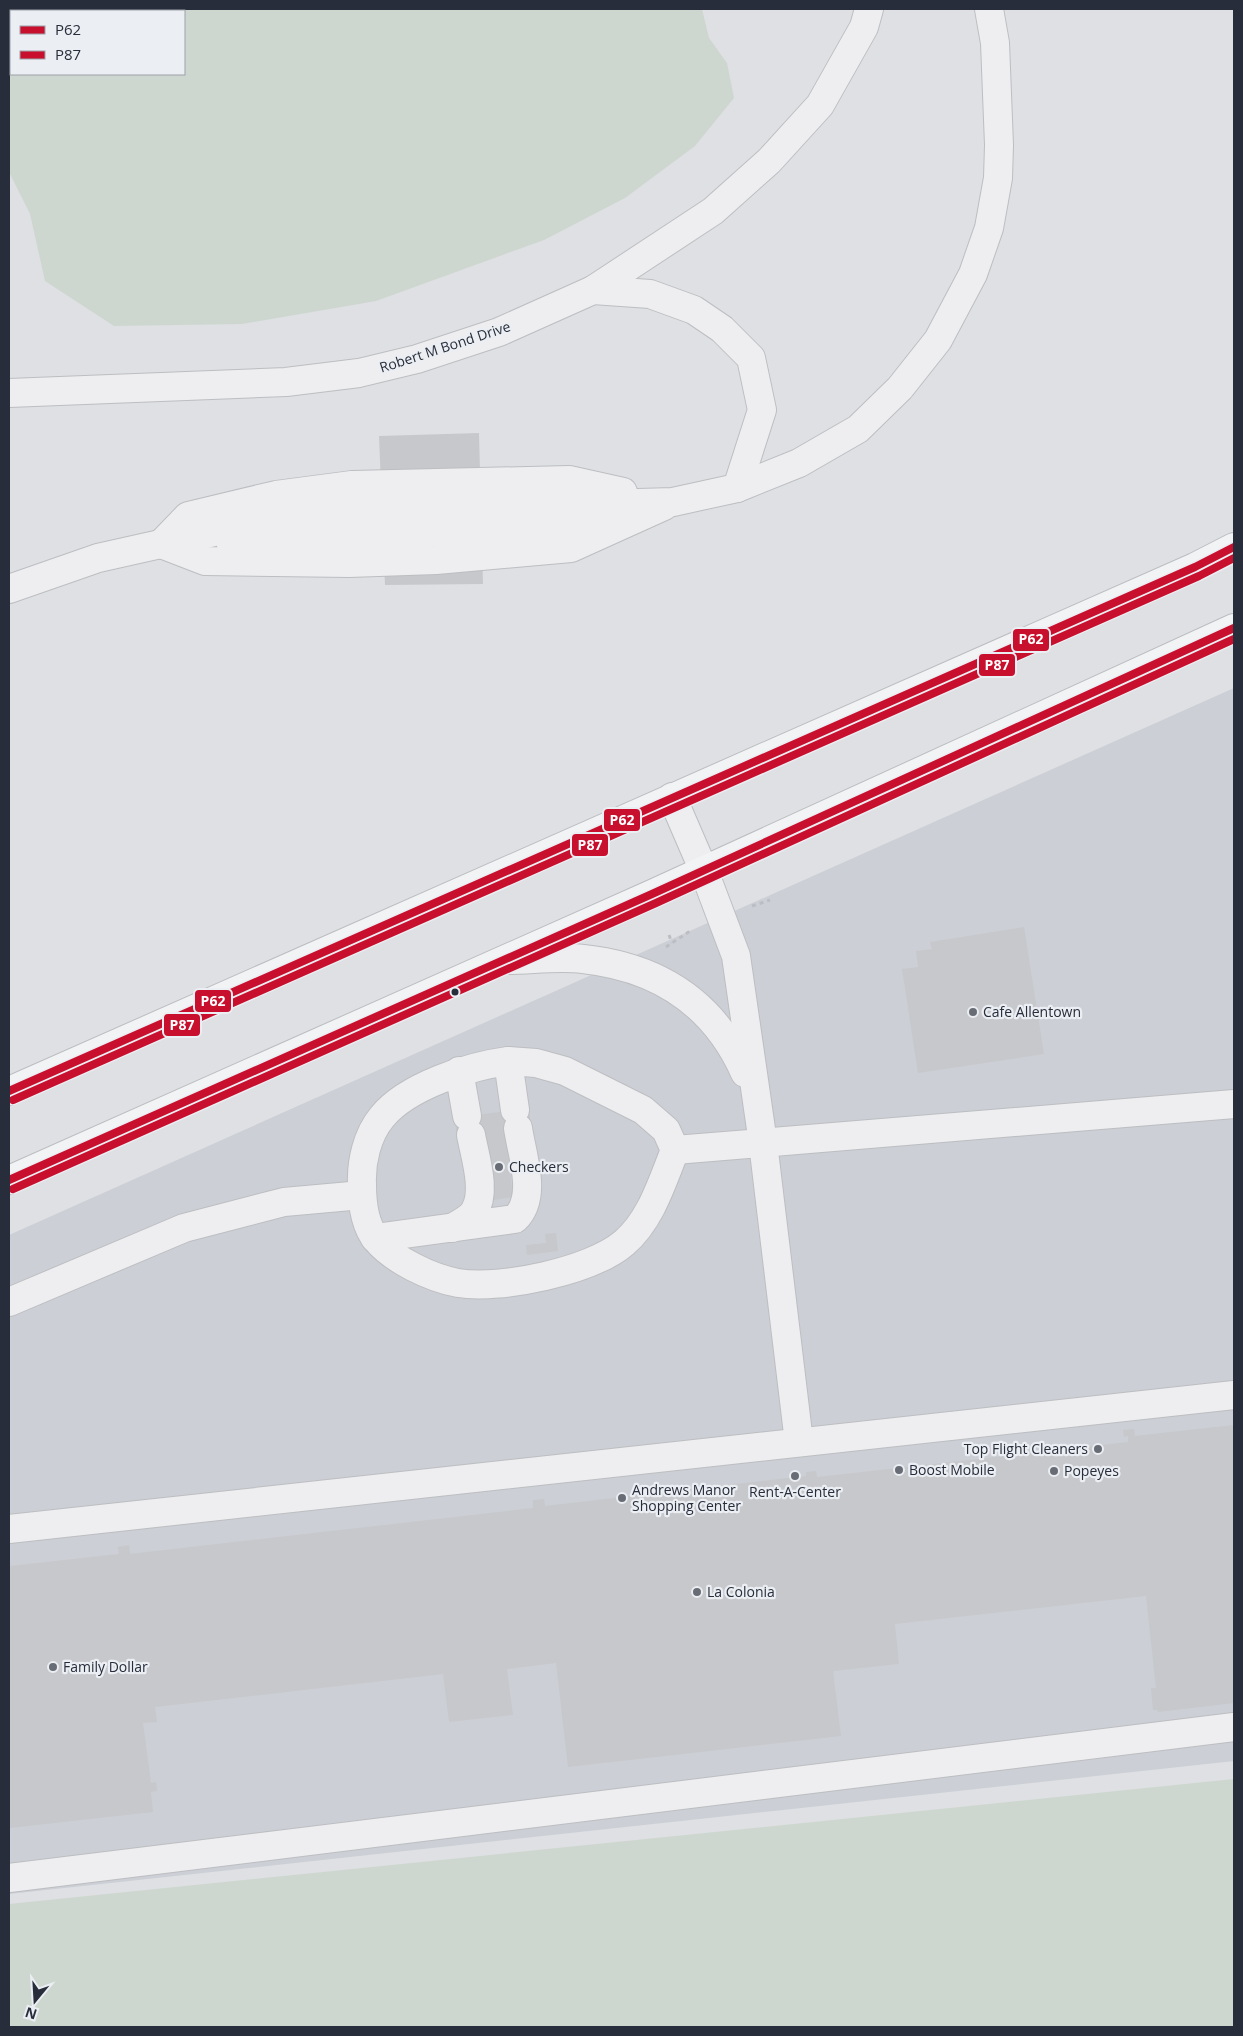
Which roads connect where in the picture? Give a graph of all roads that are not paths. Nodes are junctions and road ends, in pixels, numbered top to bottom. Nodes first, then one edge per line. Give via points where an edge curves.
1 (869, 9) edge
2 (989, 9) edge
3 (593, 290) junction
4 (9, 393) edge
5 (736, 488) junction
6 (673, 502) junction
7 (161, 544) junction
8 (1234, 547) edge
9 (9, 589) edge
10 (1234, 628) edge
11 (672, 797) junction
12 (704, 871) junction
13 (506, 960) junction
14 (508, 1061) junction
15 (459, 1072) junction
16 (9, 1091) edge
17 (756, 1096) junction
18 (1234, 1104) edge
19 (763, 1143) junction
20 (675, 1150) junction
21 (9, 1180) edge
22 (362, 1195) junction
23 (452, 1228) junction
24 (375, 1238) junction
25 (9, 1302) edge
26 (1234, 1396) edge
27 (799, 1442) junction
28 (9, 1529) edge
29 (1234, 1727) edge
30 (9, 1878) edge

1 - 3 street, Robert M Bond Drive via 864,27 820,105 769,161 713,210
2 - 5 street via 998,88 998,178 989,228 973,274 938,340 900,388 858,429 799,463
3 - 4 street, Robert M Bond Drive via 499,332 417,359 359,373 286,382
3 - 5 street via 650,294 694,310 722,329 751,358 762,410
5 - 6 street
6 - 7 street via 353,511 281,517
6 - 7 street via 571,548 446,559 350,563 205,561
7 - 9 street via 98,558
8 - 11 main road
10 - 12 main road
11 - 12 street
11 - 16 main road
12 - 13 main road
12 - 17 street via 736,956
13 - 17 street via 580,959 613,963 667,983 703,1009 723,1031
13 - 21 main road
14 - 15 street
14 - 20 street via 536,1063 565,1071 643,1110 666,1130
14 - 23 street via 528,1192 526,1205 515,1219
15 - 22 street via 405,1096 381,1117 362,1166
15 - 23 street via 479,1184 474,1212
17 - 19 street
18 - 19 street
19 - 20 street
19 - 27 street
20 - 24 street via 644,1219 625,1242 586,1265 541,1276 459,1283 426,1274
22 - 24 street via 365,1218
22 - 25 street via 284,1202 184,1228
23 - 24 street
26 - 27 street
27 - 28 street
29 - 30 street

